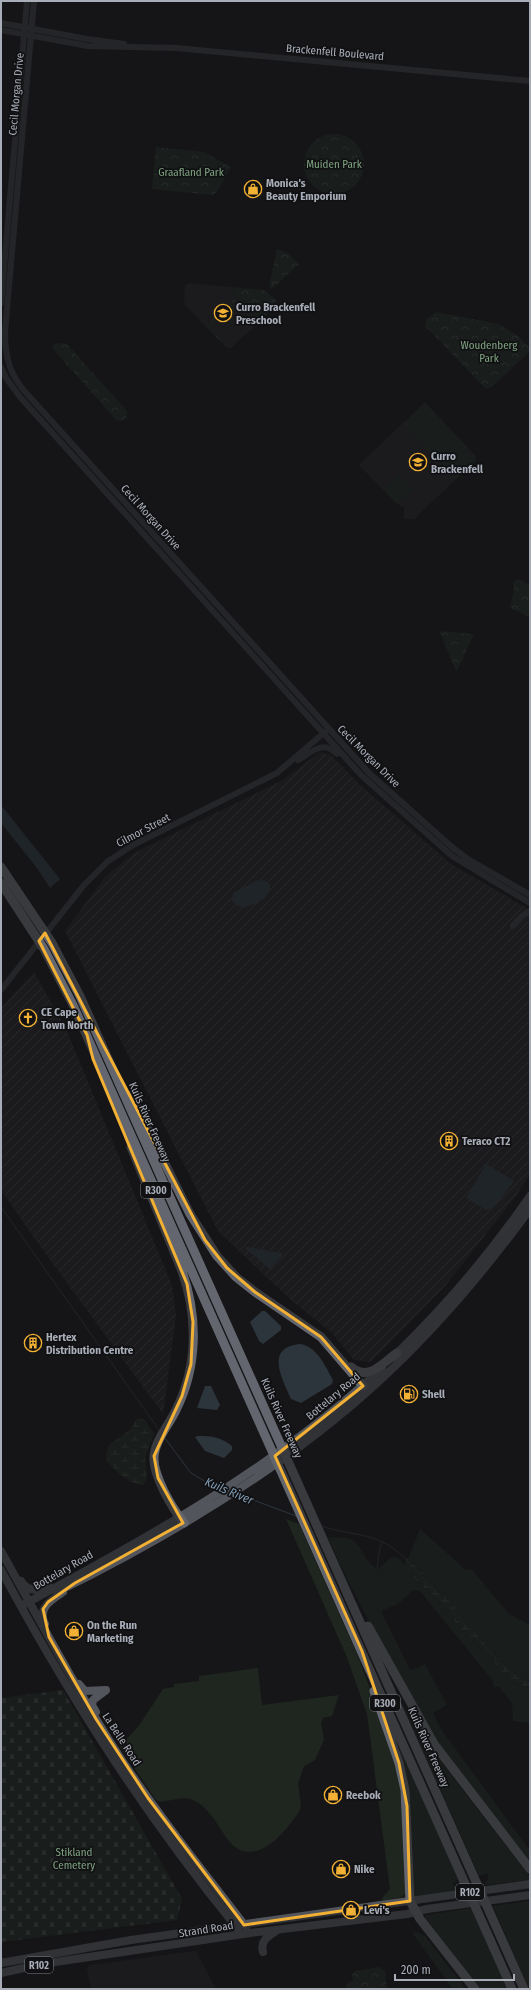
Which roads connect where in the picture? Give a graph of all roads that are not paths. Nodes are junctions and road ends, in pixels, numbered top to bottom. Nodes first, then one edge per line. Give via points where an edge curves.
1 (27, 1) edge
2 (34, 1) edge
3 (1, 23) edge
4 (28, 28) junction
5 (1, 30) edge
6 (28, 35) junction
7 (137, 46) junction
8 (530, 81) edge
9 (1, 303) edge
10 (1, 367) edge
11 (328, 729) junction
12 (323, 734) junction
13 (344, 757) junction
14 (288, 765) junction
15 (1, 867) edge
16 (1, 883) edge
17 (530, 895) edge
18 (530, 903) edge
19 (530, 911) edge
20 (513, 926) dead end
21 (1, 990) edge
22 (96, 1031) junction
23 (87, 1035) junction
24 (530, 1196) edge
25 (530, 1209) edge
26 (397, 1353) junction
27 (343, 1362) junction
28 (363, 1386) junction
29 (298, 1443) junction
30 (182, 1520) junction
31 (1, 1548) edge
32 (1, 1551) edge
33 (1, 1570) edge
34 (73, 1580) junction
35 (344, 1583) junction
36 (30, 1604) junction
37 (22, 1608) junction
38 (49, 1637) junction
39 (362, 1650) junction
40 (72, 1679) junction
41 (96, 1719) junction
42 (530, 1869) edge
43 (530, 1884) edge
44 (530, 1895) edge
45 (410, 1901) junction
46 (415, 1912) junction
47 (244, 1925) junction
48 (236, 1926) junction
49 (278, 1930) junction
50 (246, 1933) junction
51 (263, 1952) dead end
52 (1, 1963) edge
53 (1, 1973) edge
54 (474, 1989) edge
55 (512, 1989) edge
56 (524, 1989) edge

1 - 4 street
2 - 4 street
3 - 4 street, Brackenfell Boulevard
4 - 6 street
4 - 7 street, Brackenfell Boulevard
5 - 6 street, Brackenfell Boulevard
6 - 7 street, Brackenfell Boulevard via 88,46
6 - 9 street, Cecil Morgan Drive
6 - 11 street, Cecil Morgan Drive via 5,332 6,356 12,374 23,390
7 - 8 street, Brackenfell Boulevard via 286,57
10 - 12 street, Cecil Morgan Drive via 20,397
11 - 12 street, Cilmor Street
11 - 17 street, Cecil Morgan Drive via 369,773 446,842 468,859
12 - 13 street, Cecil Morgan Drive
12 - 14 street, Cilmor Street
13 - 14 street via 322,747
13 - 18 street, Cecil Morgan Drive via 370,784 452,856
14 - 21 street, Cilmor Street via 268,778 123,851 96,872
15 - 22 highway, Kuils River Freeway / R300 via 52,943
16 - 23 highway, Kuils River Freeway / R300 via 51,962
19 - 20 street
22 - 27 highway via 117,1066 190,1214 214,1251 236,1277 321,1337
22 - 35 highway, Kuils River Freeway / R300
23 - 30 highway via 93,1059 176,1253 188,1291 194,1322 186,1386 155,1452 154,1462 158,1478
23 - 39 highway, Kuils River Freeway / R300
24 - 26 main road, Bottelary Road via 472,1273
25 - 29 main road, Bottelary Road via 471,1285 413,1349 358,1399
26 - 27 highway via 374,1370 365,1373 357,1372
26 - 28 main road, Bottelary Road
27 - 28 highway
28 - 29 main road, Bottelary Road
29 - 30 main road, Bottelary Road via 247,1480
30 - 34 main road, Bottelary Road
31 - 34 main road via 23,1584 29,1589 39,1590
32 - 36 main road, La Belle Road
33 - 37 main road, La Belle Road
34 - 36 main road, Bottelary Road
34 - 38 main road via 43,1609
35 - 42 highway via 434,1744
35 - 56 highway, Kuils River Freeway / R300
36 - 37 main road, Bottelary Road
36 - 38 main road, La Belle Road
37 - 48 main road, La Belle Road via 73,1697 133,1790
38 - 40 main road, La Belle Road
39 - 45 highway via 364,1664 402,1775 407,1806
39 - 55 highway, Kuils River Freeway / R300
40 - 41 main road, La Belle Road
40 - 41 main road via 85,1691 107,1690 93,1700
41 - 47 main road, La Belle Road via 148,1798
43 - 45 main road, R102
44 - 46 main road, R102
45 - 46 highway
45 - 47 main road, Strand Road / R102
46 - 49 main road, Strand Road / R102
46 - 54 highway
47 - 48 main road, Strand Road / R102
47 - 50 main road, La Belle Road
48 - 50 main road, La Belle Road
48 - 52 main road, Strand Road / R102 via 80,1948
49 - 50 main road, Strand Road / R102
49 - 51 main road via 264,1940
50 - 53 main road, Strand Road / R102 via 76,1958

